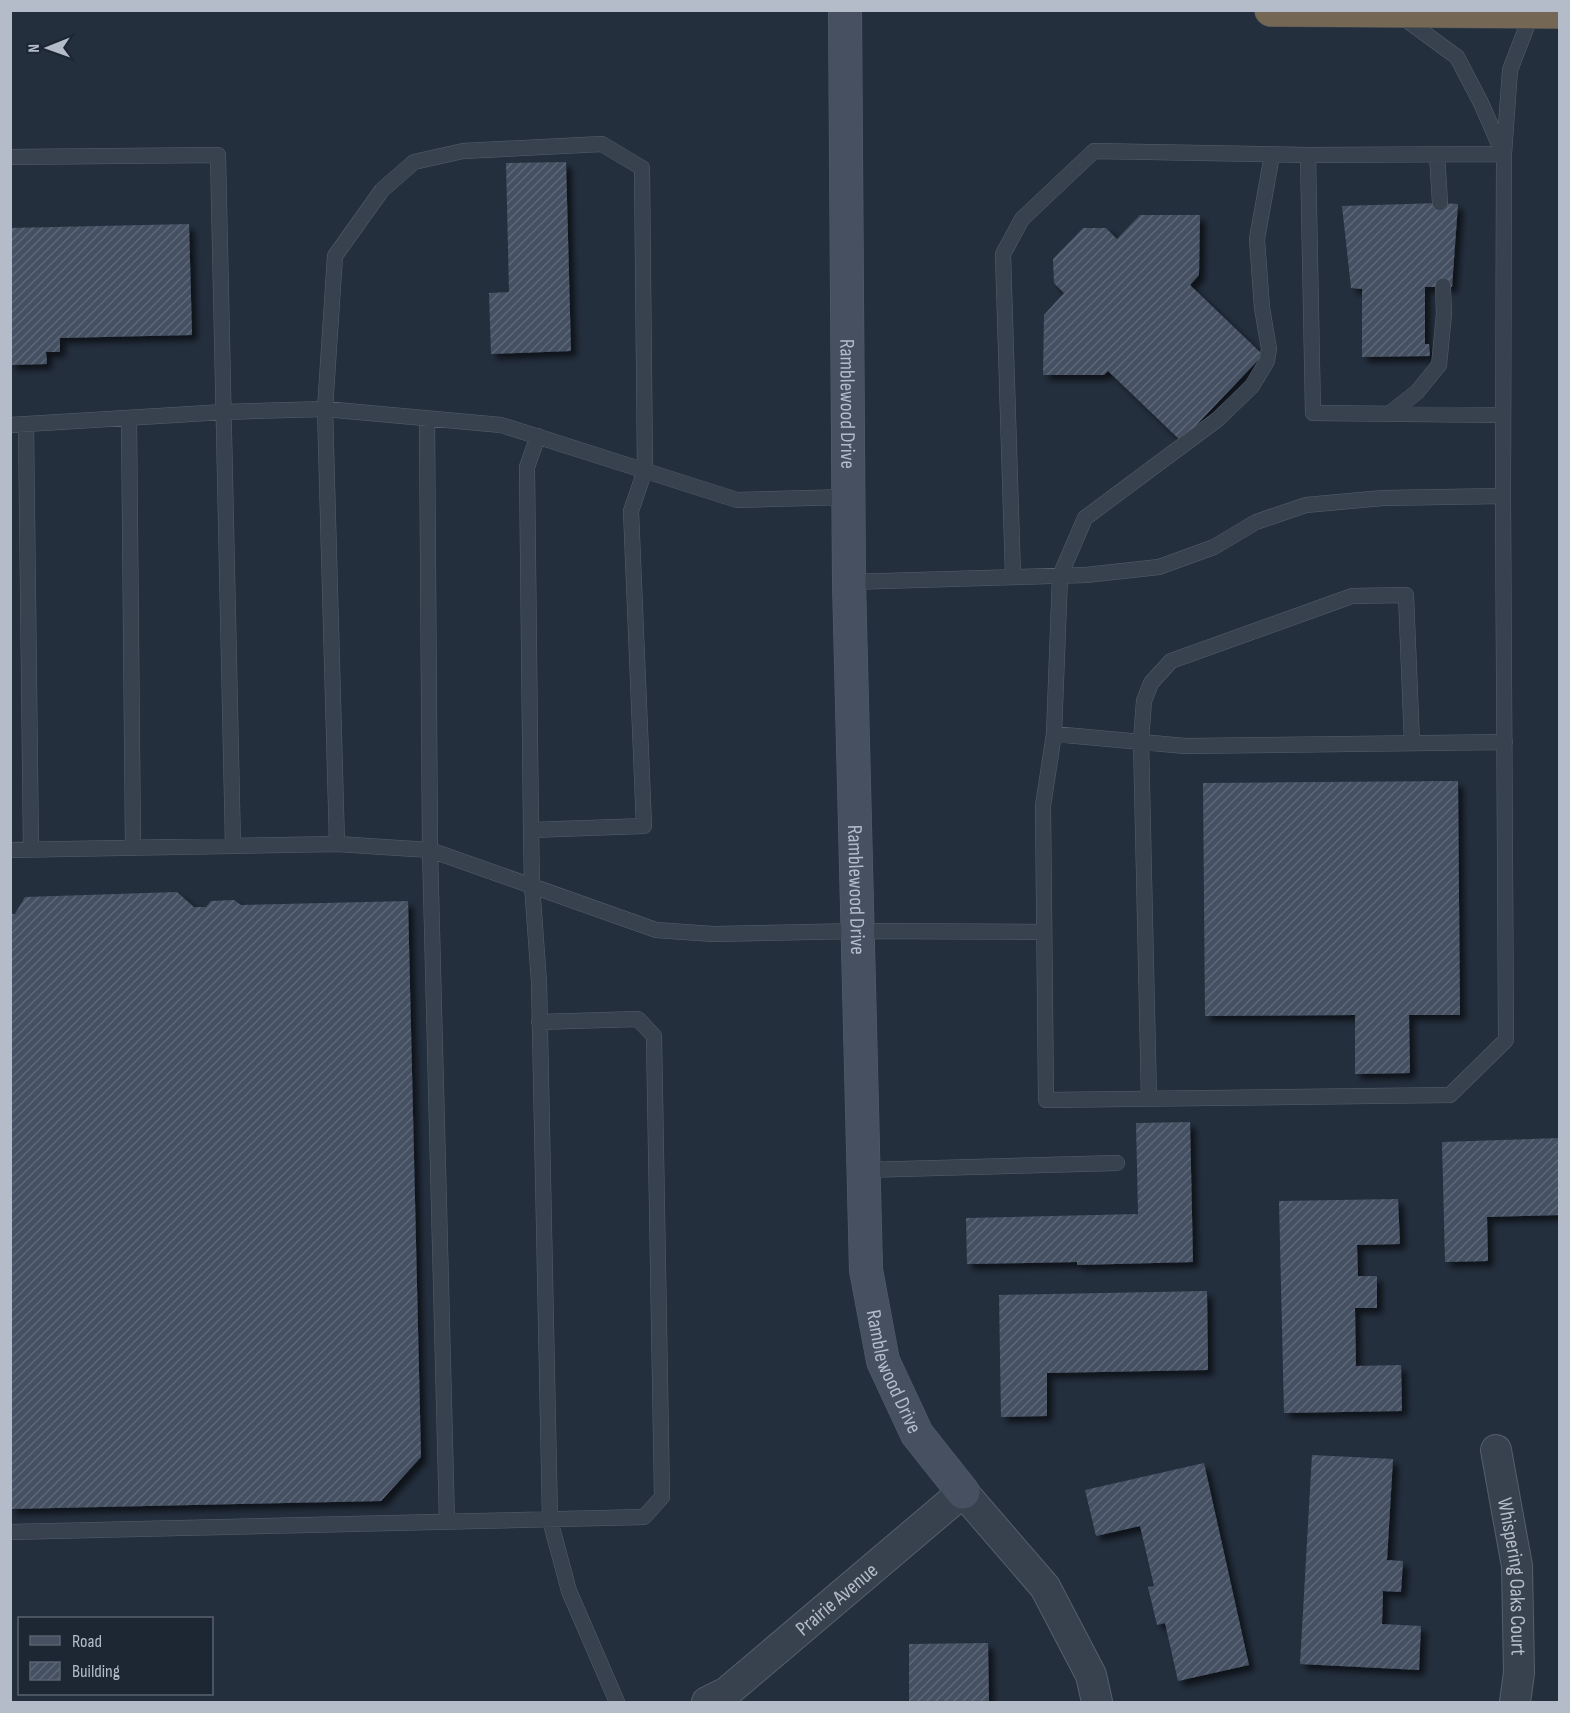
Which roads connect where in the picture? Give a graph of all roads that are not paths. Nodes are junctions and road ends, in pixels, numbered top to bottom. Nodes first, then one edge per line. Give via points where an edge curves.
1 (845, 10) edge
2 (1271, 10) edge
3 (1396, 12) junction
4 (1546, 13) edge
5 (1272, 154) junction
6 (1437, 154) junction
7 (1504, 154) junction
8 (1308, 155) junction
9 (10, 157) edge
10 (1440, 203) dead end
11 (1443, 286) dead end
12 (325, 409) junction
13 (224, 412) junction
14 (1389, 414) junction
15 (1503, 415) junction
16 (129, 418) junction
17 (427, 418) junction
18 (18, 424) edge
19 (538, 436) junction
20 (645, 470) junction
21 (1503, 496) junction
22 (848, 497) junction
23 (1060, 576) junction
24 (1013, 577) junction
25 (849, 582) junction
26 (1054, 734) junction
27 (1141, 741) junction
28 (1505, 742) junction
29 (1412, 743) junction
30 (531, 830) junction
31 (337, 844) junction
32 (233, 846) junction
33 (133, 848) junction
34 (10, 850) edge
35 (31, 850) junction
36 (430, 850) junction
37 (532, 885) junction
38 (858, 931) junction
39 (1044, 932) junction
40 (539, 1023) junction
41 (1149, 1099) junction
42 (1117, 1163) dead end
43 (864, 1170) junction
44 (1496, 1450) dead end
45 (963, 1492) junction
46 (550, 1520) junction
47 (447, 1522) junction
48 (10, 1533) edge
49 (616, 1702) edge
50 (707, 1702) edge
51 (1097, 1702) edge
52 (1515, 1702) edge

1 - 22 street, Ramblewood Drive
2 - 3 highway
3 - 4 highway
3 - 7 lane via 1457,57
4 - 7 lane via 1510,69
5 - 8 lane
5 - 23 lane via 1257,239 1267,361 1252,386 1218,419 1085,518
5 - 24 lane via 1094,151 1022,219 1003,254
6 - 7 lane
6 - 8 lane
6 - 10 lane
7 - 15 lane
8 - 14 lane via 1313,413
9 - 13 lane via 218,155
11 - 14 lane via 1439,365 1417,392
12 - 13 lane
12 - 17 lane
12 - 20 lane via 335,256 382,190 414,162 463,151 602,144 642,168
12 - 31 lane
13 - 16 lane
13 - 32 lane
14 - 15 lane
15 - 21 lane
16 - 18 lane
16 - 33 lane
17 - 19 lane via 501,424
17 - 36 lane
18 - 35 lane
19 - 20 lane
19 - 30 lane via 527,467
20 - 22 lane via 737,500
20 - 30 lane via 631,511 644,826
21 - 23 lane via 1383,498 1306,505 1256,522 1214,547 1159,567
21 - 28 lane
22 - 25 street, Ramblewood Drive
23 - 24 lane
23 - 26 lane
24 - 25 lane
25 - 38 street, Ramblewood Drive
26 - 27 lane
26 - 39 lane via 1043,806
27 - 29 lane via 1185,746
27 - 29 lane via 1144,701 1151,683 1171,661 1352,596 1406,595
27 - 41 lane
28 - 29 lane
28 - 41 lane via 1506,1040 1450,1095
30 - 37 lane
31 - 32 lane
31 - 36 lane
32 - 33 lane
33 - 35 lane
34 - 35 lane
36 - 37 lane
36 - 47 lane
37 - 38 lane via 656,930 713,934
37 - 40 lane
38 - 39 lane
38 - 43 street, Ramblewood Drive
39 - 41 lane via 1046,1100
40 - 46 lane
40 - 46 lane via 638,1019 654,1036 662,1497 644,1517
42 - 43 lane
43 - 45 street, Ramblewood Drive via 866,1270 883,1361 917,1434
44 - 52 street, Whispering Oaks Court via 1517,1566 1520,1672
45 - 50 street, Prairie Avenue via 727,1692
45 - 51 street, Ramblewood Drive via 1045,1587 1091,1675
46 - 47 lane
46 - 49 lane via 569,1591
47 - 48 lane

